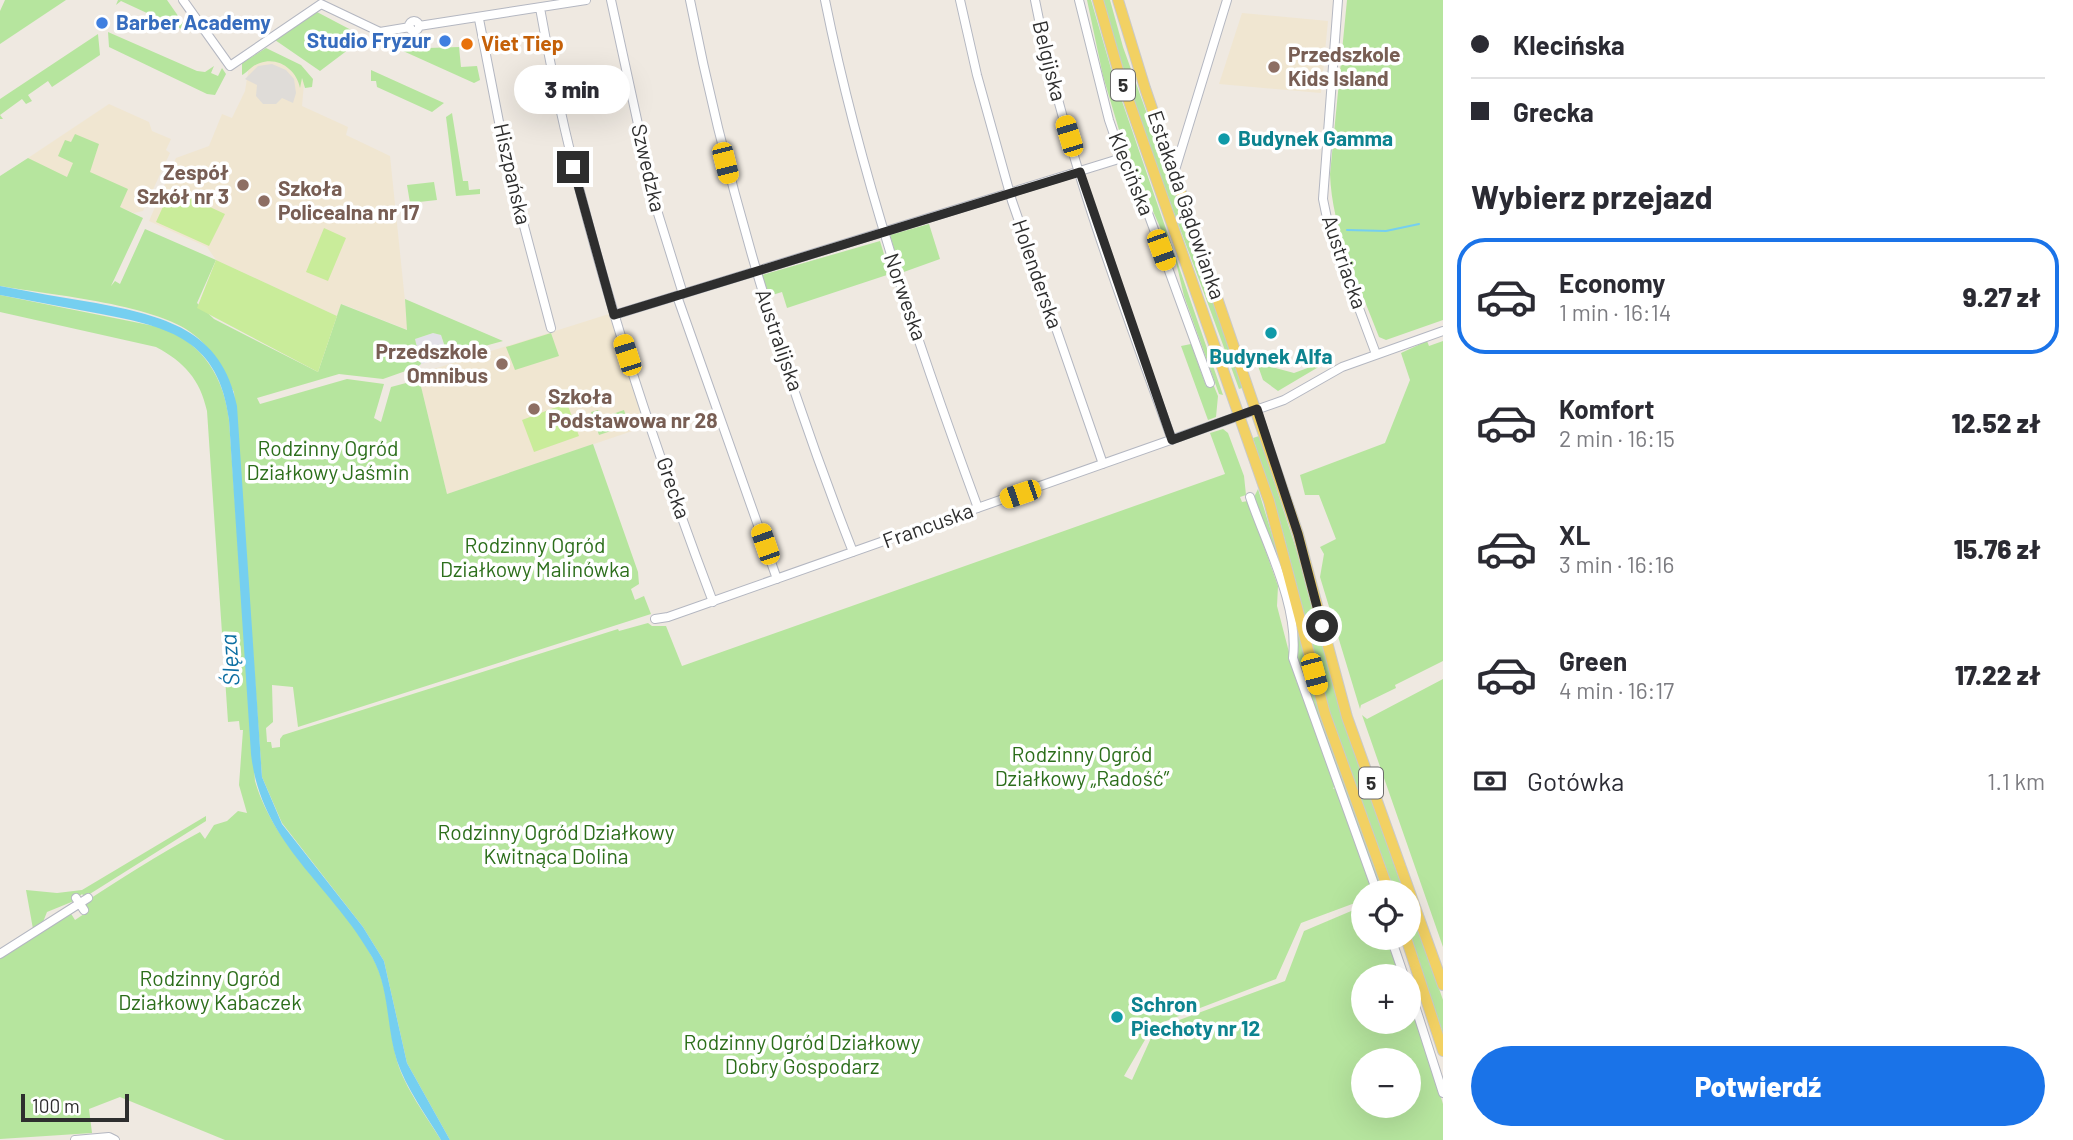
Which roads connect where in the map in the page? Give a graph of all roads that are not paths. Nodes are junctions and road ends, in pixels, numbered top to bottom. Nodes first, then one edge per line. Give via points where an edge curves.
1 (183, 0) edge
2 (586, 0) edge
3 (611, 0) edge
4 (690, 0) edge
5 (825, 0) edge
6 (960, 0) edge
7 (1035, 0) edge
8 (1079, 0) edge
9 (1098, 0) edge
10 (1118, 0) edge
11 (1227, 0) edge
12 (1338, 0) edge
13 (540, 8) junction
14 (479, 19) junction
15 (1122, 158) junction
16 (1080, 172) junction
17 (1174, 173) junction
18 (1010, 194) junction
19 (883, 232) junction
20 (755, 271) junction
21 (680, 295) junction
22 (614, 315) junction
23 (551, 328) dead end
24 (1443, 331) edge
25 (1376, 355) junction
26 (1210, 383) dead end
27 (1257, 409) junction
28 (1240, 415) junction
29 (1172, 440) junction
30 (1103, 464) junction
31 (1250, 497) dead end
32 (978, 508) junction
33 (853, 552) junction
34 (777, 579) junction
35 (713, 602) junction
36 (655, 619) dead end
37 (1373, 880) edge
38 (1385, 880) edge
39 (88, 898) dead end
40 (1410, 950) edge
41 (0, 954) edge
42 (1443, 985) edge
43 (1421, 1024) edge
44 (1443, 1051) edge
45 (1443, 1093) edge
46 (75, 1140) edge
47 (115, 1140) edge

1 - 14 street via 230,66 321,4 380,32 410,27 415,31 419,26
2 - 13 street
3 - 21 street, Szwedzka
4 - 20 street, Australijska via 722,151
5 - 19 street, Norweska
6 - 18 street, Holenderska
7 - 16 street, Belgijska
8 - 15 street, Klecińska
9 - 28 main road, Estakada Gądowianka / 5 via 1122,83
10 - 17 main road, Estakada Gądowianka / 5
11 - 17 street
12 - 25 street, Austriacka via 1323,199 1329,228
13 - 14 street
13 - 22 street, Grecka via 575,176
14 - 23 street, Hiszpańska via 506,158
15 - 16 street
15 - 26 street, Klecińska via 1145,205
16 - 18 street
16 - 29 street, Belgijska
17 - 27 main road, Estakada Gądowianka / 5
18 - 19 street
18 - 30 street, Holenderska
19 - 20 street
19 - 32 street, Norweska
20 - 21 street
20 - 33 street, Australijska
21 - 22 street
21 - 34 street, Szwedzka
22 - 35 street, Grecka
24 - 25 street, Francuska
25 - 27 street, Francuska
27 - 28 street, Francuska
27 - 42 main road, 5 via 1298,534 1348,717
28 - 29 street, Francuska
28 - 38 main road, 5 via 1279,536 1325,714
29 - 30 street, Francuska
30 - 32 street, Francuska
31 - 37 street via 1296,634 1293,658
32 - 33 street, Francuska
33 - 34 street, Francuska
34 - 35 street, Francuska
35 - 36 street, Francuska
39 - 41 street
40 - 44 main road
43 - 45 street
46 - 47 street

